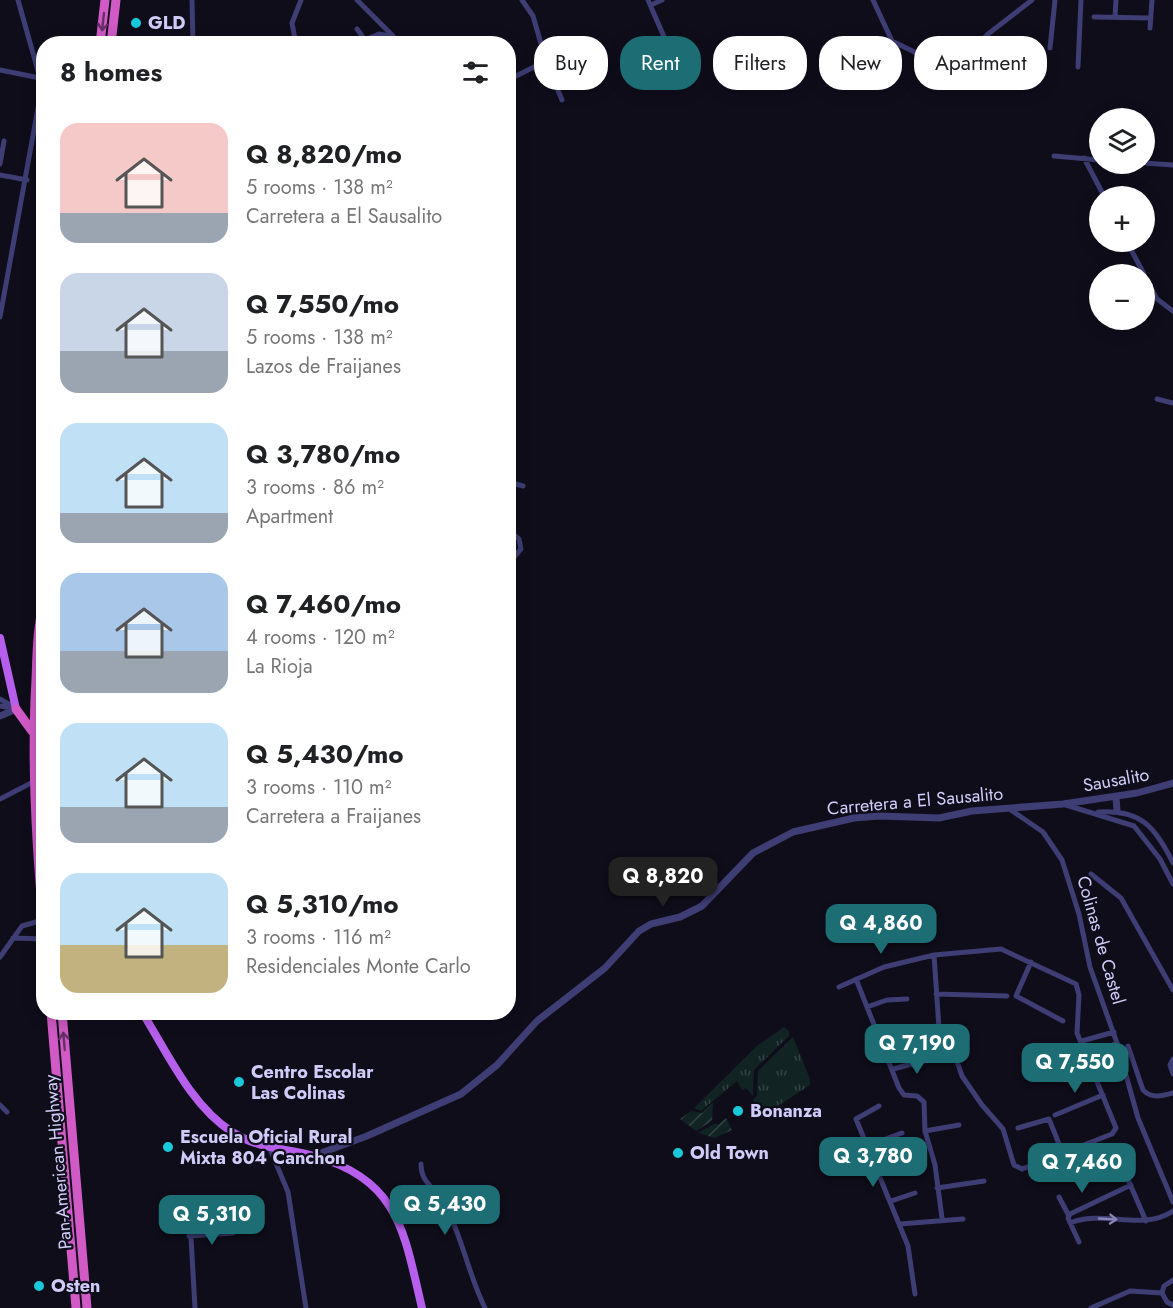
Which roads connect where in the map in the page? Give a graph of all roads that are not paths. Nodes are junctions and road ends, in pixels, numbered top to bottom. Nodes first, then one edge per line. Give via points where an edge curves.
1 (18, 0) edge
2 (105, 0) edge
3 (116, 0) edge
4 (192, 0) edge
5 (301, 0) edge
6 (357, 0) edge
7 (522, 0) edge
8 (662, 0) edge
9 (873, 0) edge
10 (1032, 0) edge
11 (1055, 0) edge
12 (1082, 0) edge
13 (1116, 0) edge
14 (1152, 0) edge
15 (650, 2) edge
16 (1094, 17) dead end
17 (1115, 17) junction
18 (1151, 18) junction
19 (1150, 28) dead end
20 (357, 29) dead end
21 (101, 36) edge
22 (112, 36) edge
23 (193, 36) edge
24 (294, 36) edge
25 (363, 36) edge
26 (394, 36) edge
27 (539, 36) edge
28 (664, 36) edge
29 (1050, 48) dead end
30 (36, 64) edge
31 (534, 67) edge
32 (1078, 67) dead end
33 (0, 70) edge
34 (516, 76) edge
35 (36, 77) edge
36 (558, 90) edge
37 (562, 100) dead end
38 (36, 123) edge
39 (4, 141) dead end
40 (1054, 156) dead end
41 (1084, 158) junction
42 (1089, 158) edge
43 (0, 164) edge
44 (1155, 164) edge
45 (1173, 165) edge
46 (0, 175) edge
47 (27, 180) junction
48 (1099, 186) edge
49 (0, 264) edge
50 (9, 266) junction
51 (1155, 295) edge
52 (1173, 311) edge
53 (0, 317) edge
54 (1157, 399) dead end
55 (1173, 403) edge
56 (516, 484) edge
57 (523, 486) dead end
58 (516, 537) edge
59 (516, 555) edge
60 (0, 638) edge
61 (36, 688) edge
62 (0, 699) edge
63 (0, 706) edge
64 (16, 709) junction
65 (34, 709) junction
66 (0, 716) edge
67 (34, 743) junction
68 (35, 781) junction
69 (1173, 783) edge
70 (36, 790) edge
71 (1116, 797) junction
72 (0, 799) edge
73 (1063, 804) junction
74 (1008, 808) junction
75 (1118, 811) junction
76 (1089, 813) junction
77 (1143, 819) junction
78 (1134, 826) junction
79 (1173, 863) edge
80 (1091, 874) dead end
81 (1173, 884) edge
82 (36, 922) edge
83 (13, 938) junction
84 (36, 939) edge
85 (933, 955) junction
86 (0, 957) edge
87 (1031, 962) junction
88 (856, 979) junction
89 (839, 987) dead end
90 (1173, 990) edge
91 (936, 994) junction
92 (1007, 996) dead end
93 (907, 999) dead end
94 (867, 1007) junction
95 (52, 1020) edge
96 (63, 1020) edge
97 (147, 1020) edge
98 (1063, 1021) dead end
99 (1114, 1032) junction
100 (1082, 1041) junction
101 (1117, 1043) junction
102 (1128, 1046) dead end
103 (1088, 1057) junction
104 (934, 1058) dead end
105 (1173, 1059) edge
106 (893, 1069) junction
107 (1173, 1074) edge
108 (1173, 1093) edge
109 (1103, 1095) junction
110 (0, 1105) edge
111 (879, 1106) dead end
112 (7, 1112) dead end
113 (1055, 1115) dead end
114 (959, 1125) dead end
115 (1018, 1128) dead end
116 (926, 1131) junction
117 (902, 1133) dead end
118 (868, 1145) junction
119 (270, 1149) junction
120 (1064, 1154) junction
121 (313, 1156) junction
122 (421, 1164) dead end
123 (1123, 1168) dead end
124 (984, 1181) dead end
125 (1131, 1185) junction
126 (937, 1188) junction
127 (915, 1192) dead end
128 (1059, 1197) dead end
129 (891, 1201) junction
130 (1173, 1202) edge
131 (1173, 1211) edge
132 (1069, 1216) junction
133 (942, 1218) junction
134 (963, 1219) dead end
135 (190, 1220) dead end
136 (1146, 1221) junction
137 (1071, 1223) junction
138 (900, 1224) junction
139 (233, 1233) dead end
140 (189, 1236) junction
141 (1079, 1242) dead end
142 (1173, 1280) edge
143 (915, 1294) dead end
144 (1163, 1296) junction
145 (1173, 1305) edge
146 (76, 1308) edge
147 (87, 1308) edge
148 (195, 1308) edge
149 (306, 1308) edge
150 (423, 1308) edge
151 (485, 1308) edge
152 (1092, 1308) edge
153 (1163, 1308) edge

1 - 30 street
2 -> 21 highway
3 - 22 highway
4 - 23 street
5 - 24 street via 292,23
6 - 26 street
7 - 27 street via 533,16
8 - 15 street
9 - 10 street via 891,41 951,70 957,69 988,34
11 - 29 street
12 - 32 street
13 - 17 street
14 - 18 street
15 - 28 street
16 - 17 street
17 - 18 street
18 - 19 street
20 - 25 street
31 - 34 street
33 - 35 street
36 - 37 street
38 - 47 street
39 - 43 street
40 - 41 street
41 - 42 street
41 - 48 street
44 - 45 street
46 - 47 street
47 - 50 street
49 - 50 street
50 - 53 street
51 - 52 street
54 - 55 street
56 - 57 street
58 - 59 street via 521,549
60 - 64 main road
61 - 65 highway
62 - 64 street
63 - 64 street
64 - 65 highway via 29,715
64 - 66 street
64 - 67 highway via 30,725
65 - 67 highway
67 - 68 highway
68 - 70 highway
68 - 72 street
69 - 71 street, Sausalito
71 - 73 street, Sausalito
71 - 75 street
73 - 74 street, Carretera a El Sausalito
73 - 76 street, Carretera a El Sausalito
74 - 99 street, Colinas de Castel via 1043,832 1062,860 1090,967
74 - 121 street, Carretera a El Sausalito via 939,818 854,818 792,832 767,844 741,864 702,906 639,931 605,968 537,1021 484,1078 461,1094
75 - 76 street
75 - 77 street
76 - 78 street, Carretera a El Sausalito
77 - 78 street
77 - 79 street
78 - 81 street via 1160,859
80 - 90 street via 1121,898
82 - 83 street via 26,924
83 - 84 street
83 - 86 street
85 - 87 street via 1001,949
85 - 88 street via 884,967
85 - 91 street
87 - 98 street via 1016,996
87 - 100 street via 1076,984 1076,1023
88 - 89 street
88 - 94 street
91 - 92 street
91 - 120 street via 939,1028 952,1047 963,1076 1003,1129 1015,1167 1023,1169
93 - 94 street
94 - 106 street
95 - 146 highway, Pan-American Highway
147 -> 96 highway, Pan-American Highway
97 - 119 main road via 195,1096 214,1117 244,1139
99 - 100 street
99 - 101 street, Colinas de Castel
100 - 103 street
101 - 103 street
101 - 130 street, Colinas de Castel via 1138,1118
102 - 108 street via 1148,1094
103 - 109 street
104 - 106 street
105 - 107 street
106 - 116 street via 901,1092 924,1102
109 - 113 street
109 - 120 street via 1115,1124 1114,1132
110 - 112 street
111 - 118 street via 856,1119
114 - 116 street
115 - 120 street via 1049,1119
116 - 126 street
117 - 118 street
118 - 129 street
119 - 121 main road
119 - 149 street via 288,1192
121 - 150 main road via 360,1176 392,1207 406,1238
122 - 151 street via 421,1176 444,1203
123 - 125 street
124 - 126 street
125 - 132 street
125 - 136 street
126 - 133 street
127 - 129 street
128 - 132 street
129 - 138 street
131 - 136 street
132 - 137 street
133 - 134 street
133 - 138 street
135 - 140 street
137 -> 136 street via 1082,1218
137 - 141 street
138 - 143 street via 908,1246
139 - 140 street
140 - 148 street
142 - 144 street via 1164,1286
144 - 145 street
144 - 152 street via 1130,1291
144 - 153 street

